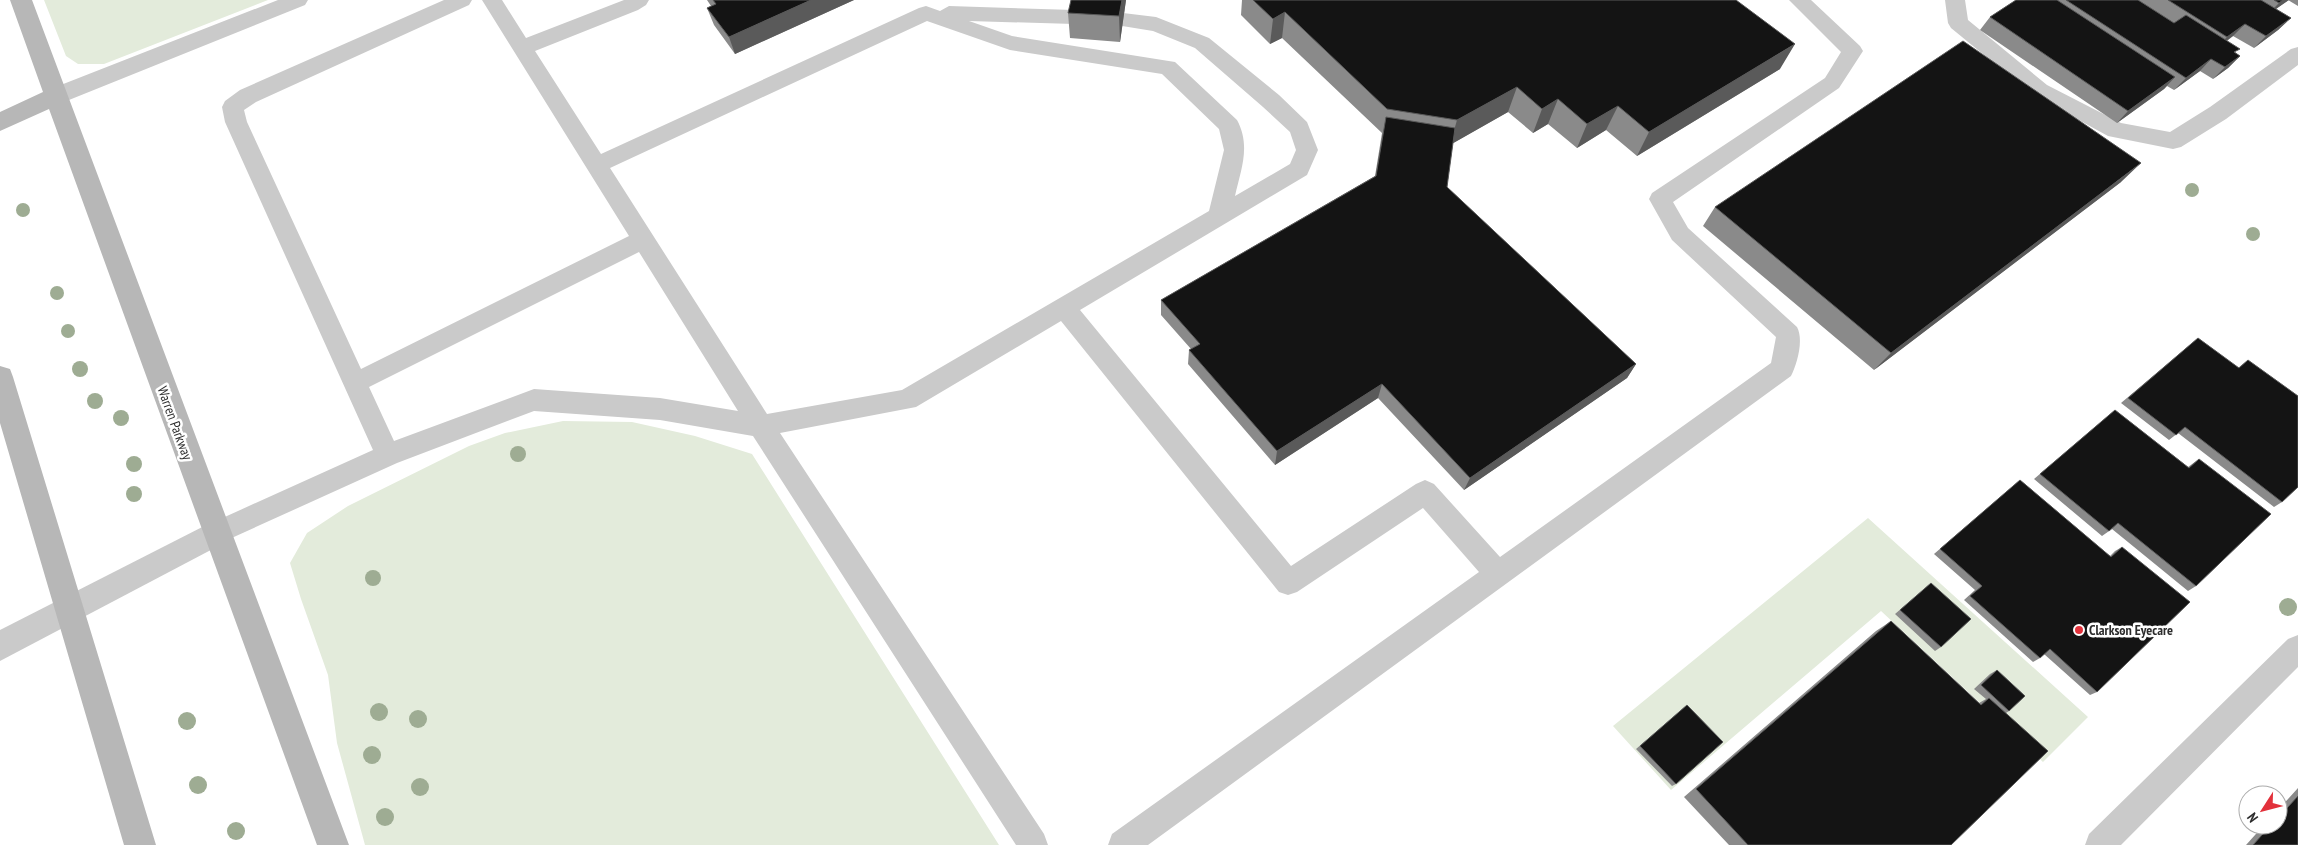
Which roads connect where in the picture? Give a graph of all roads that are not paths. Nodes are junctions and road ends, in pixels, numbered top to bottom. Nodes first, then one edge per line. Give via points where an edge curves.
1 (21, 0) edge
2 (298, 0) edge
3 (462, 0) edge
4 (492, 0) edge
5 (639, 0) edge
6 (1799, 0) edge
7 (1955, 0) edge
8 (926, 12) junction
9 (1074, 17) edge
10 (1123, 20) edge
11 (523, 47) junction
12 (2298, 54) edge
13 (56, 96) junction
14 (0, 122) edge
15 (597, 165) junction
16 (1219, 216) junction
17 (644, 239) junction
18 (1064, 308) junction
19 (0, 377) edge
20 (355, 383) junction
21 (761, 426) junction
22 (388, 456) junction
23 (216, 533) junction
24 (1498, 574) junction
25 (70, 611) junction
26 (0, 646) edge
27 (2298, 648) edge
28 (140, 845) edge
29 (333, 845) edge
30 (1033, 845) edge
31 (1123, 845) edge
32 (2100, 845) edge

1 - 13 main road, Warren Parkway
2 - 13 lane
3 - 20 lane via 248,96 233,107 236,122
4 - 11 lane
5 - 11 lane
6 - 24 lane via 1853,51 1832,83 1660,199 1680,234 1789,334 1782,369
7 - 12 lane via 1958,23 2040,90 2116,130 2173,141 2218,113
8 - 9 lane
8 - 15 lane
8 - 16 lane via 1010,43 1168,66 1229,126 1235,150
10 - 16 lane via 1156,24 1202,43 1299,128 1307,150 1299,168
11 - 15 lane
13 - 14 main road
13 - 23 main road, Warren Parkway
15 - 17 lane
16 - 18 lane
17 - 20 lane
17 - 21 lane
18 - 21 lane via 907,400
18 - 24 lane via 1288,583 1424,492
19 - 25 main road
20 - 22 lane
21 - 22 lane via 660,409 534,400
21 - 30 lane
22 - 23 lane
23 - 25 street
23 - 29 main road, Warren Parkway
24 - 31 lane
25 - 26 street
25 - 28 main road
27 - 32 lane

